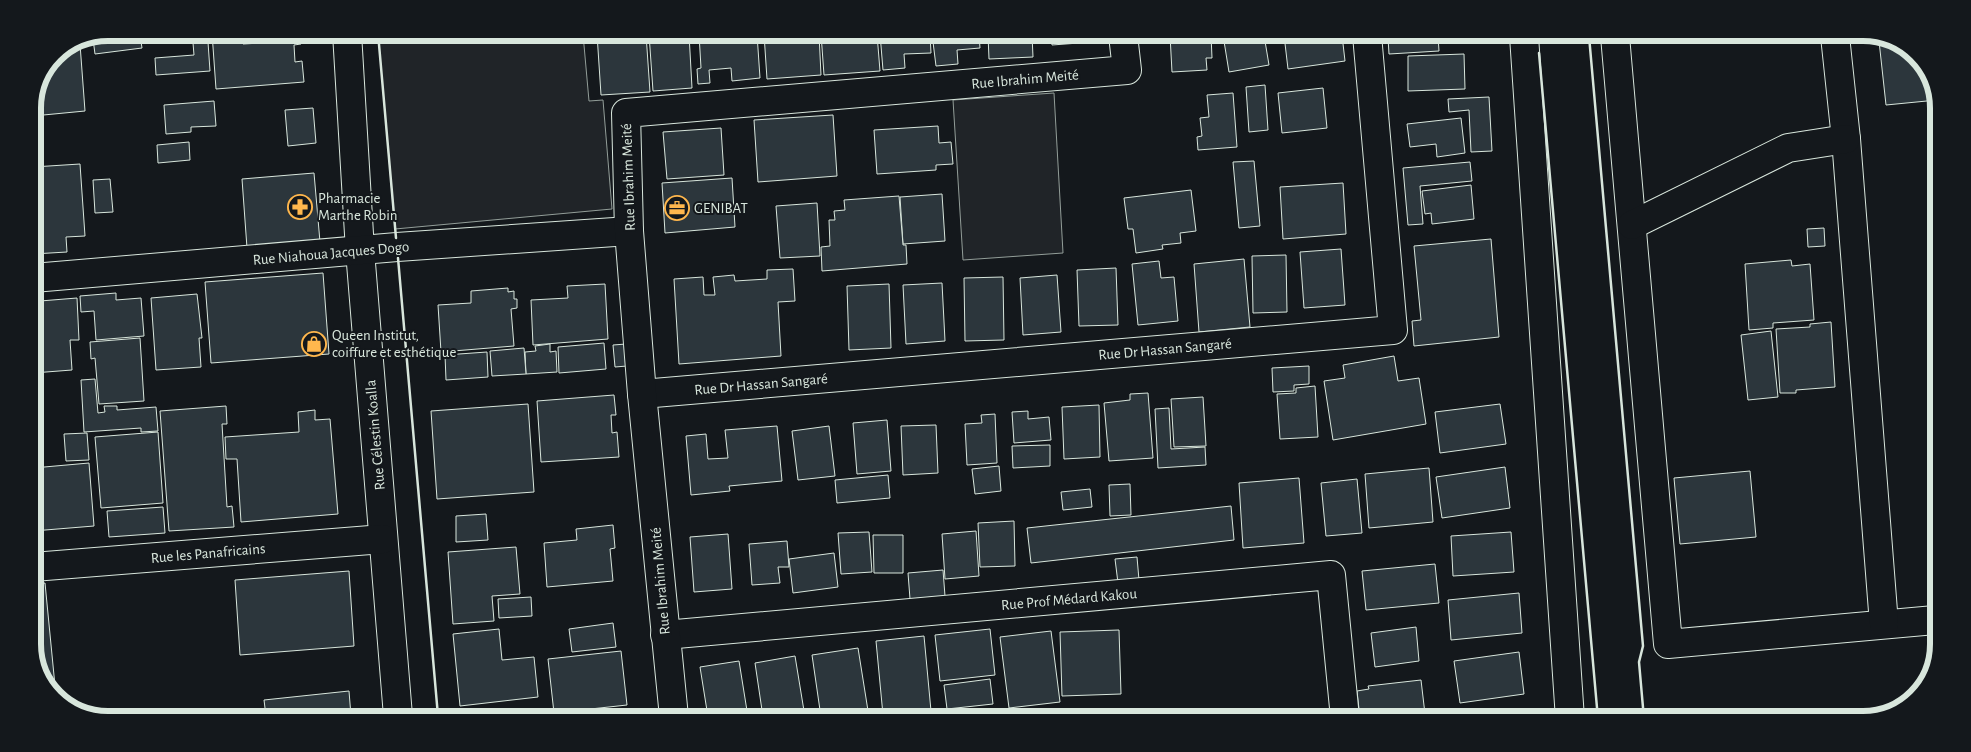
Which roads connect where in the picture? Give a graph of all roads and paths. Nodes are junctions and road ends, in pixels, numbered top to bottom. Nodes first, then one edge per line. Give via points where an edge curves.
1 (347, 41) edge
2 (1124, 41) edge
3 (1368, 41) edge
4 (1524, 41) edge
5 (1615, 41) edge
6 (1836, 41) edge
7 (1846, 139) junction
8 (1632, 225) junction
9 (629, 231) junction
10 (360, 251) junction
11 (41, 277) edge
12 (642, 394) junction
13 (383, 539) junction
14 (41, 566) edge
15 (1930, 620) edge
16 (1884, 624) junction
17 (665, 635) junction
18 (398, 711) edge
19 (673, 711) edge
20 (1344, 711) edge
21 (1569, 711) edge

1 - 10 street, Rue Célestin Koalla
2 - 9 street, Rue Ibrahim Meité via 1126,70 626,113
3 - 12 street, Rue Dr Hassan Sangaré via 1393,330
4 - 21 street
5 - 8 street
6 - 7 street
7 - 8 street via 1788,148
7 - 16 street
8 - 16 street via 1668,644
9 - 10 street, Rue Niahoua Jacques Dogo
9 - 12 street, Rue Ibrahim Meité
10 - 11 street, Rue Niahoua Jacques Dogo
10 - 13 street, Rue Célestin Koalla
12 - 17 street, Rue Ibrahim Meité
13 - 14 street, Rue les Panafricains
13 - 18 street, Rue Célestin Koalla
15 - 16 street
17 - 19 street, Rue Ibrahim Meité
17 - 20 street, Rue Prof Médard Kakou via 1331,575

